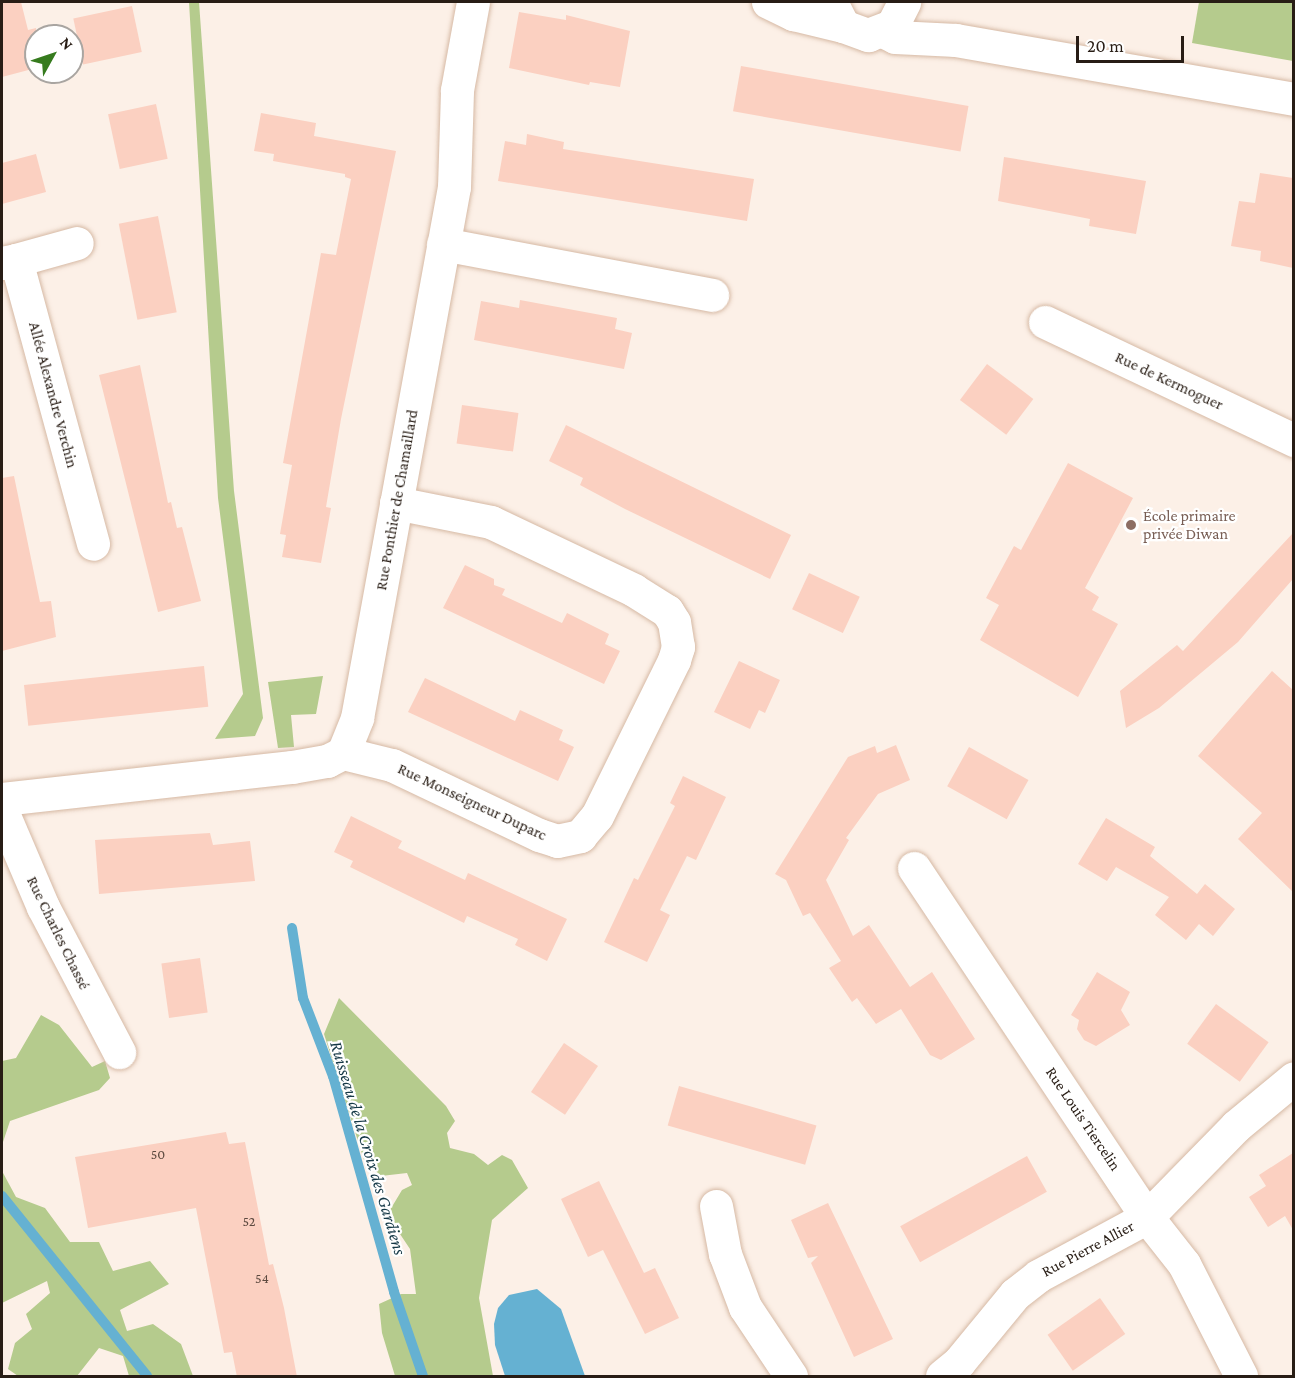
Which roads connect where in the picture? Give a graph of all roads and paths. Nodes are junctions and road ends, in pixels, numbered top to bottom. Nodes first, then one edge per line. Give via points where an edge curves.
1 (473, 2) edge
2 (768, 2) edge
3 (904, 2) edge
4 (837, 14) edge
5 (884, 31) junction
6 (956, 40) junction
7 (1293, 99) edge
8 (77, 243) dead end
9 (443, 244) junction
10 (9, 261) edge
11 (712, 295) dead end
12 (1045, 322) dead end
13 (1293, 440) edge
14 (396, 503) junction
15 (93, 544) dead end
16 (343, 753) junction
17 (2, 799) edge
18 (2, 811) edge
19 (914, 868) dead end
20 (119, 1052) dead end
21 (1293, 1078) edge
22 (716, 1206) dead end
23 (1147, 1217) junction
24 (791, 1377) edge
25 (942, 1377) edge
26 (1241, 1377) edge

1 - 9 street, Rue Ponthier de Chamaillard via 457,90 456,173
2 - 4 street via 793,14
3 - 5 street via 898,19
3 - 6 street
4 - 5 street via 862,35
5 - 6 street via 916,40
6 - 7 street
8 - 10 street
9 - 11 street
9 - 14 street, Rue Ponthier de Chamaillard
10 - 15 street, Allée Alexandre Verchin
12 - 13 street, Rue de Kermoguer
14 - 16 street, Rue Ponthier de Chamaillard via 357,718
14 - 16 street, Rue Monseigneur Duparc via 491,522 634,590 667,611 674,622 678,647 597,816 580,836 569,841 539,835 392,765
16 - 17 street via 327,761 292,767
18 - 20 street, Rue Charles Chassé via 43,908
19 - 23 street, Rue Louis Tiercelin
21 - 23 street, Rue Pierre Allier via 1236,1126
22 - 24 street via 725,1254 745,1307
23 - 25 street, Rue Pierre Allier via 1026,1284
23 - 26 street, Rue Louis Tiercelin via 1184,1264

